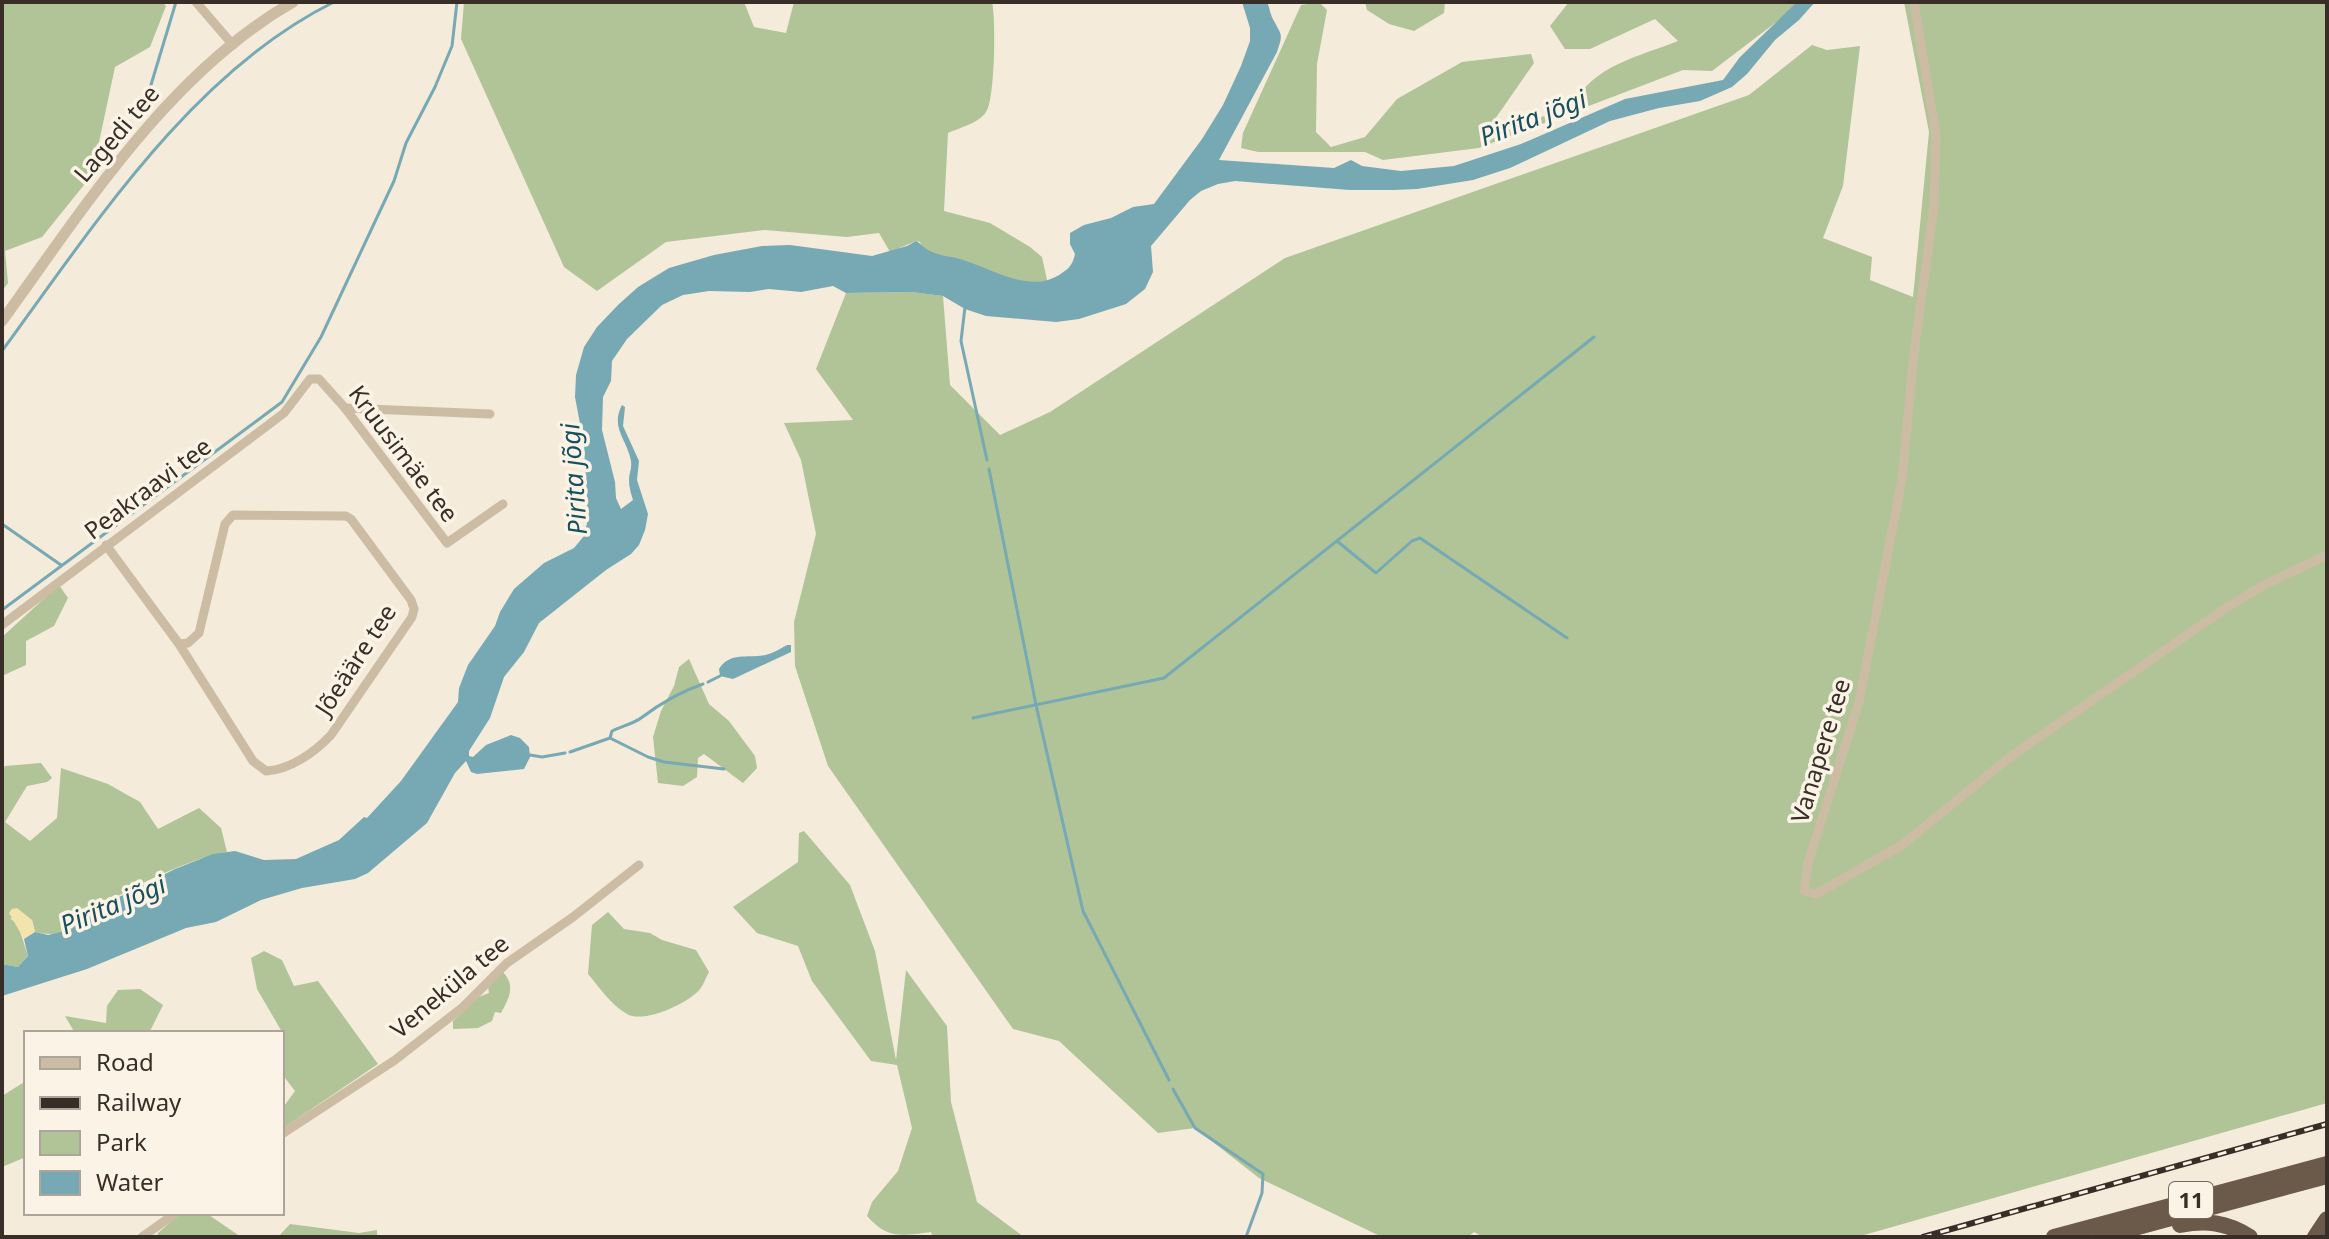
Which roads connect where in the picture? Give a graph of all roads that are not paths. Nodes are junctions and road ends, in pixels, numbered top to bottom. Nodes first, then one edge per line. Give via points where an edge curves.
1 (196, 2) edge
2 (293, 2) edge
3 (1914, 2) edge
4 (233, 45) junction
5 (2, 321) edge
6 (310, 379) joint
7 (345, 408) junction
8 (490, 414) dead end
9 (503, 504) dead end
10 (106, 545) junction
11 (2327, 555) edge
12 (2, 625) edge
13 (179, 644) junction
14 (639, 865) dead end
15 (284, 1133) edge
16 (2327, 1164) edge
17 (2327, 1176) edge
18 (173, 1215) edge
19 (2327, 1219) edge
20 (142, 1237) edge
21 (2054, 1237) edge
22 (2101, 1237) edge
23 (2131, 1237) edge
24 (2250, 1237) edge
25 (2315, 1237) edge

1 - 4 street
2 - 4 street, Lagedi tee
3 - 11 street, Vanapere tee via 1936,135 1934,207 1902,479 1859,702 1804,891 1816,894 1902,845 2010,757 2118,680 2264,585
4 - 5 street, Lagedi tee via 137,140
6 - 7 street, Kruusimäe tee via 319,379
6 - 10 street, Peakraavi tee via 284,413
7 - 8 street
7 - 9 street, Kruusimäe tee via 447,543
10 - 12 street, Peakraavi tee
10 - 13 street, Jõeääre tee
13 - 13 street, Jõeääre tee via 253,761 271,771 306,756 331,735 414,609 346,516 233,515 225,524 199,633
14 - 15 street, Veneküla tee via 507,963 463,1007 395,1060
16 - 21 highway, 11
17 - 22 highway, 11
18 - 20 street
19 - 25 highway
23 - 24 highway via 2207,1222 2231,1226

